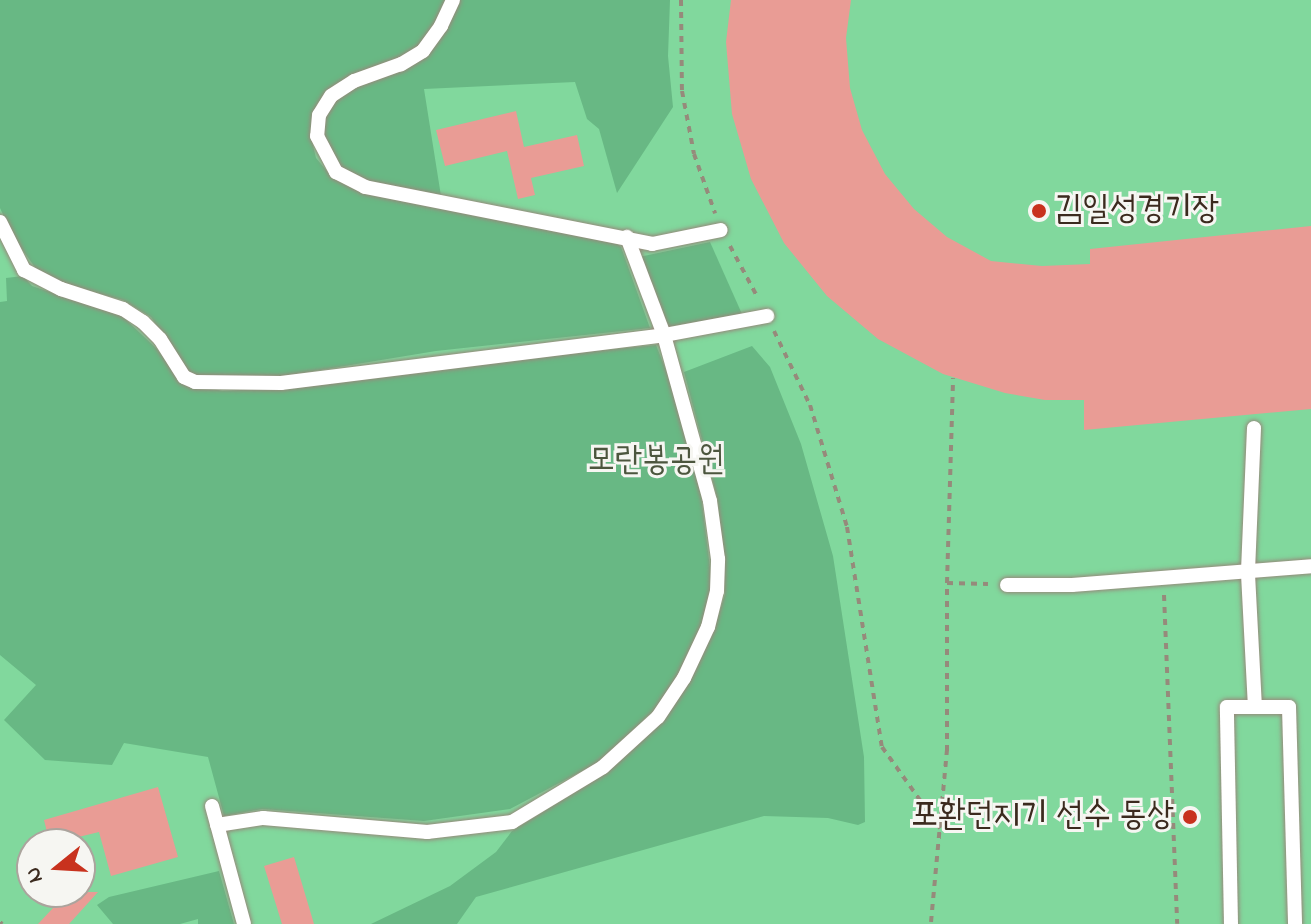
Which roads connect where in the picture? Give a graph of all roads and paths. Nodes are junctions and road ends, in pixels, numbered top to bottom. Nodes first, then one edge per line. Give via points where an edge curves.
1 (453, 0) edge
2 (681, 0) edge
3 (0, 222) edge
4 (721, 230) junction
5 (627, 237) junction
6 (767, 316) junction
7 (664, 335) junction
8 (953, 378) dead end
9 (1254, 428) dead end
10 (1311, 566) edge
11 (1248, 574) junction
12 (1163, 580) junction
13 (947, 583) junction
14 (967, 584) dead end
15 (1007, 585) dead end
16 (1255, 707) junction
17 (212, 806) dead end
18 (217, 825) junction
19 (940, 828) junction
20 (931, 922) dead end
21 (244, 924) edge
22 (1177, 924) edge
23 (1231, 924) edge
24 (1295, 924) edge

1 - 5 lane via 423,51 331,96 319,115 317,136 336,172 365,187
2 - 4 path via 682,91 694,154
3 - 7 lane via 24,270 143,322 184,377 195,382 281,383
4 - 5 lane via 652,244
4 - 6 path
5 - 7 lane
6 - 7 lane
6 - 19 path via 810,405 847,527 882,747
7 - 18 lane via 710,501 718,559 708,627 658,717 603,767 512,822 427,832 263,818
8 - 13 path
9 - 11 lane
10 - 11 lane
11 - 12 lane
11 - 16 lane
12 - 15 lane
12 - 22 path
13 - 14 path
13 - 19 path via 947,751
16 - 23 lane via 1227,707
16 - 24 lane via 1289,707
17 - 18 lane
18 - 21 lane
19 - 20 path

